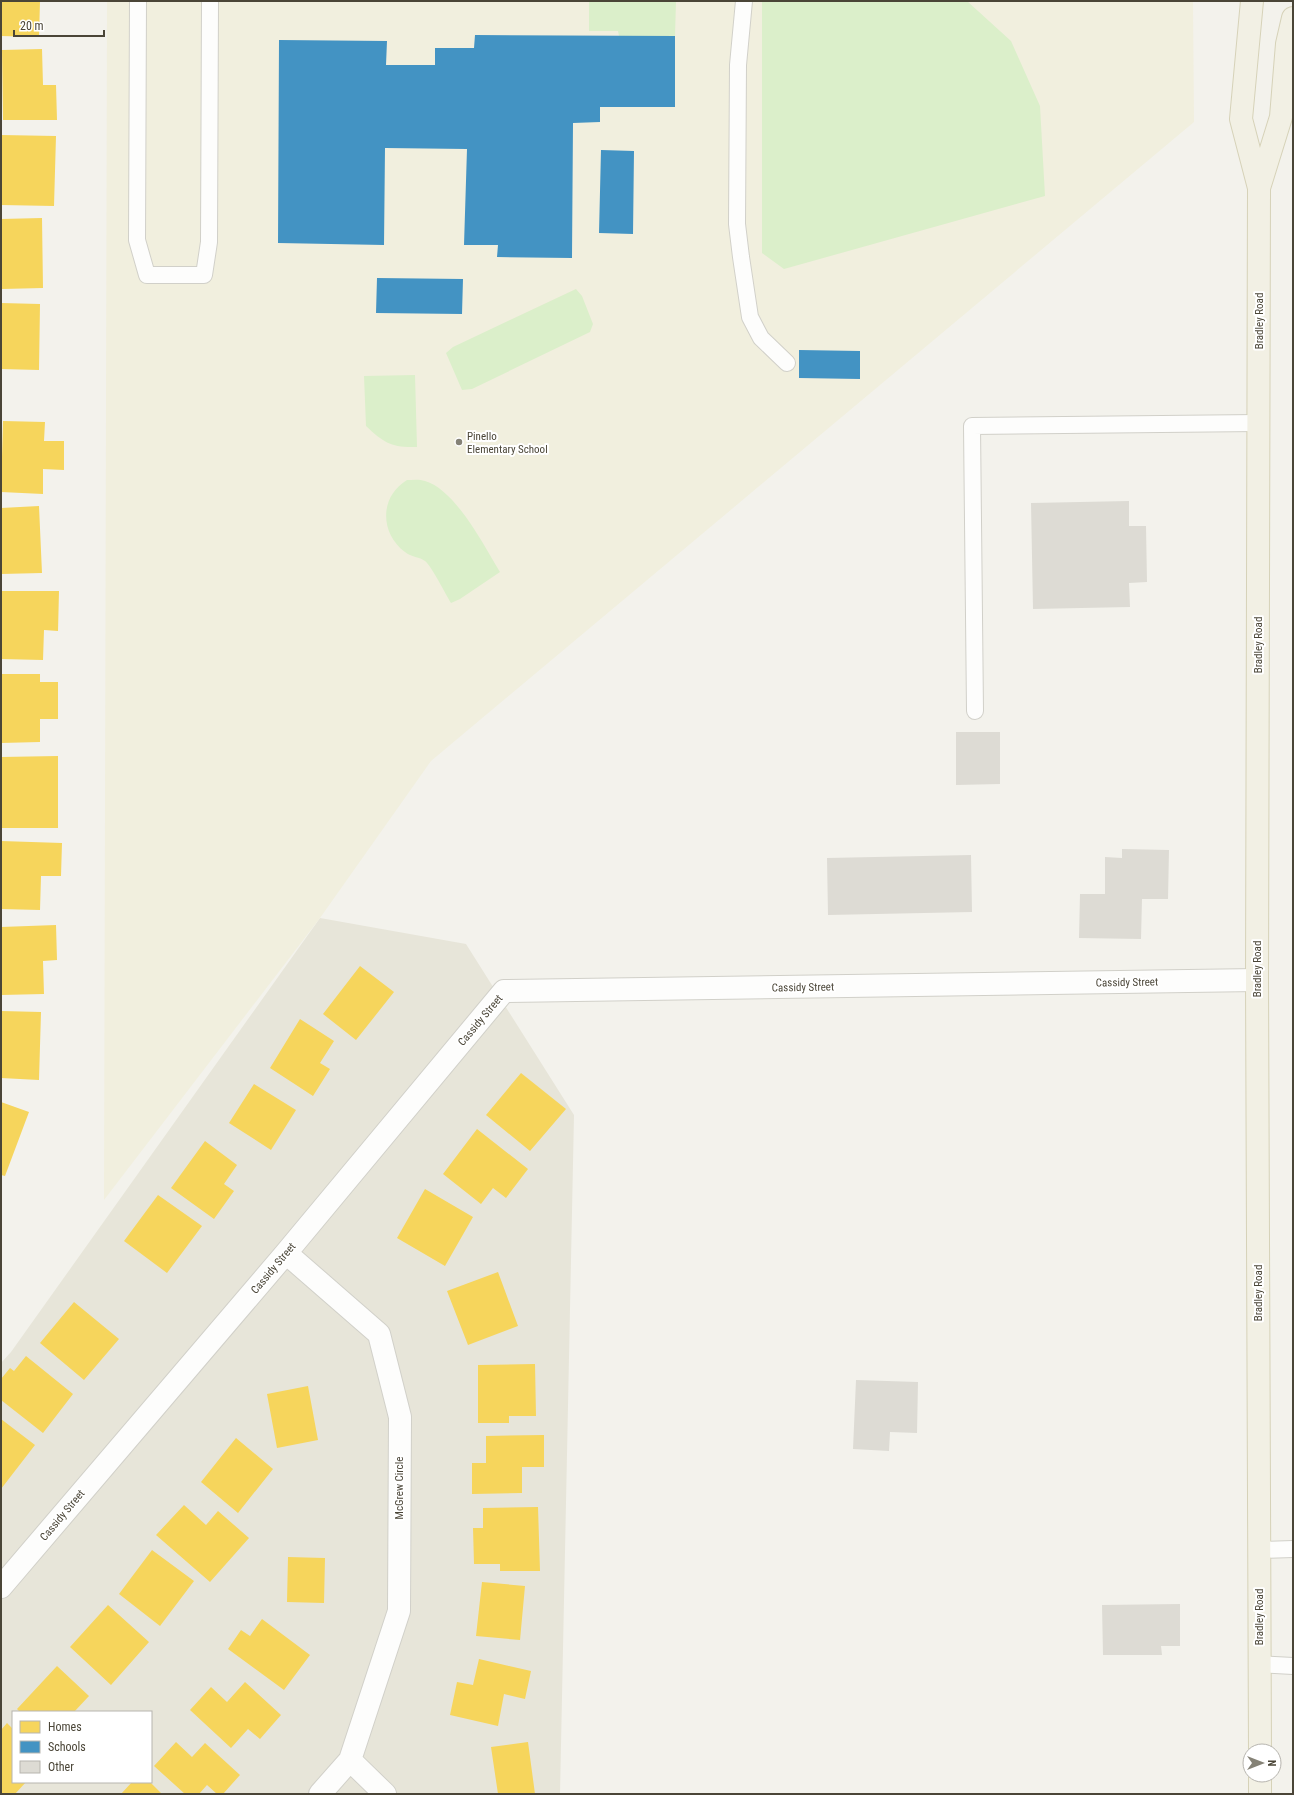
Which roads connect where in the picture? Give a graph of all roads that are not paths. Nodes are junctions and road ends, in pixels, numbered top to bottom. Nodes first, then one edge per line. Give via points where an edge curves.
1 (138, 1) edge
2 (210, 1) edge
3 (744, 1) edge
4 (1252, 1) edge
5 (1293, 18) edge
6 (1259, 188) junction
7 (787, 363) dead end
8 (1258, 423) junction
9 (975, 712) dead end
10 (1257, 980) junction
11 (286, 1253) junction
12 (1293, 1549) edge
13 (1259, 1550) junction
14 (1, 1587) edge
15 (1259, 1664) junction
16 (1293, 1666) edge
17 (1260, 1743) edge
18 (350, 1760) junction
19 (1260, 1783) edge
20 (320, 1794) edge
21 (385, 1794) edge
22 (1260, 1794) edge

1 - 2 lane via 137,240 147,275 204,275 209,242
3 - 7 lane via 738,66 738,224 741,257 750,317 761,338
4 - 6 main road, Bradley Road via 1241,119
5 - 6 main road, Bradley Road via 1287,44 1281,117
6 - 8 main road, Bradley Road
8 - 9 lane via 972,426
8 - 10 main road, Bradley Road
10 - 11 street, Cassidy Street via 504,991
10 - 13 main road, Bradley Road
11 - 14 street, Cassidy Street
11 - 18 street, McGrew Circle via 378,1334 400,1417 399,1611
12 - 13 lane
13 - 15 main road, Bradley Road
15 - 16 lane
15 - 17 main road, Bradley Road
18 - 20 street, McGrew Circle
18 - 21 street
19 - 22 main road

